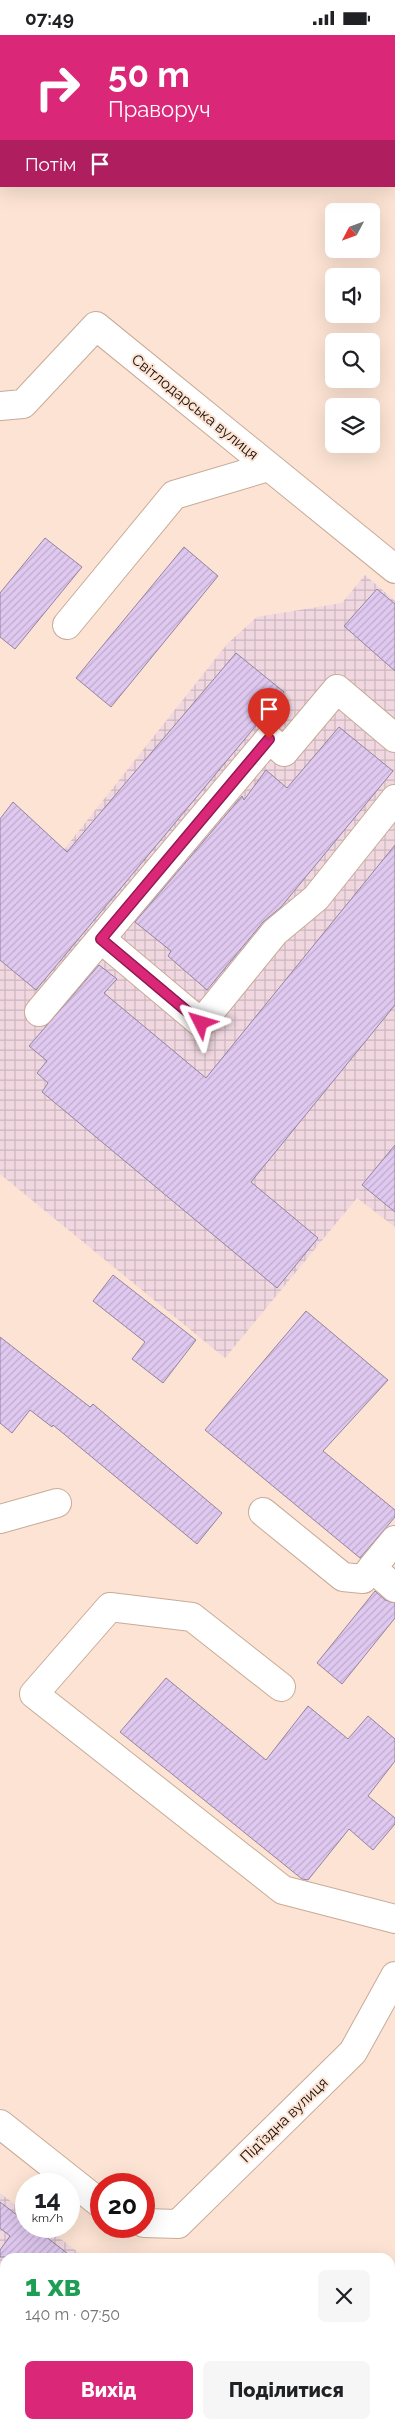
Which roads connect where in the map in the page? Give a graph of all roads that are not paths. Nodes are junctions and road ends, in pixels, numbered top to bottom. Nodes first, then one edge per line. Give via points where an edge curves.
1 (0, 406) edge
2 (268, 467) junction
3 (395, 569) edge
4 (67, 625) dead end
5 (395, 738) edge
6 (395, 799) edge
7 (101, 939) junction
8 (39, 1012) dead end
9 (57, 1503) dead end
10 (263, 1512) dead end
11 (0, 1519) edge
12 (395, 1540) edge
13 (372, 1568) junction
14 (395, 1588) edge
15 (281, 1687) dead end
16 (395, 1919) edge
17 (395, 1976) edge
18 (0, 2123) edge
19 (90, 2195) edge
20 (155, 2223) edge

1 - 2 street, Світлодарська вулиця via 22,403 96,326
2 - 3 street, Світлодарська вулиця
2 - 4 street via 174,495
5 - 7 street via 337,689 284,752 269,739
6 - 7 street via 316,898 275,932 201,1023
7 - 8 street
9 - 11 street
10 - 13 street via 343,1577 363,1579
12 - 13 street
13 - 14 street
15 - 16 street via 192,1617 110,1607 34,1694 283,1890
17 - 20 street, Під’їздна вулиця via 353,2052 178,2224
18 - 19 street

